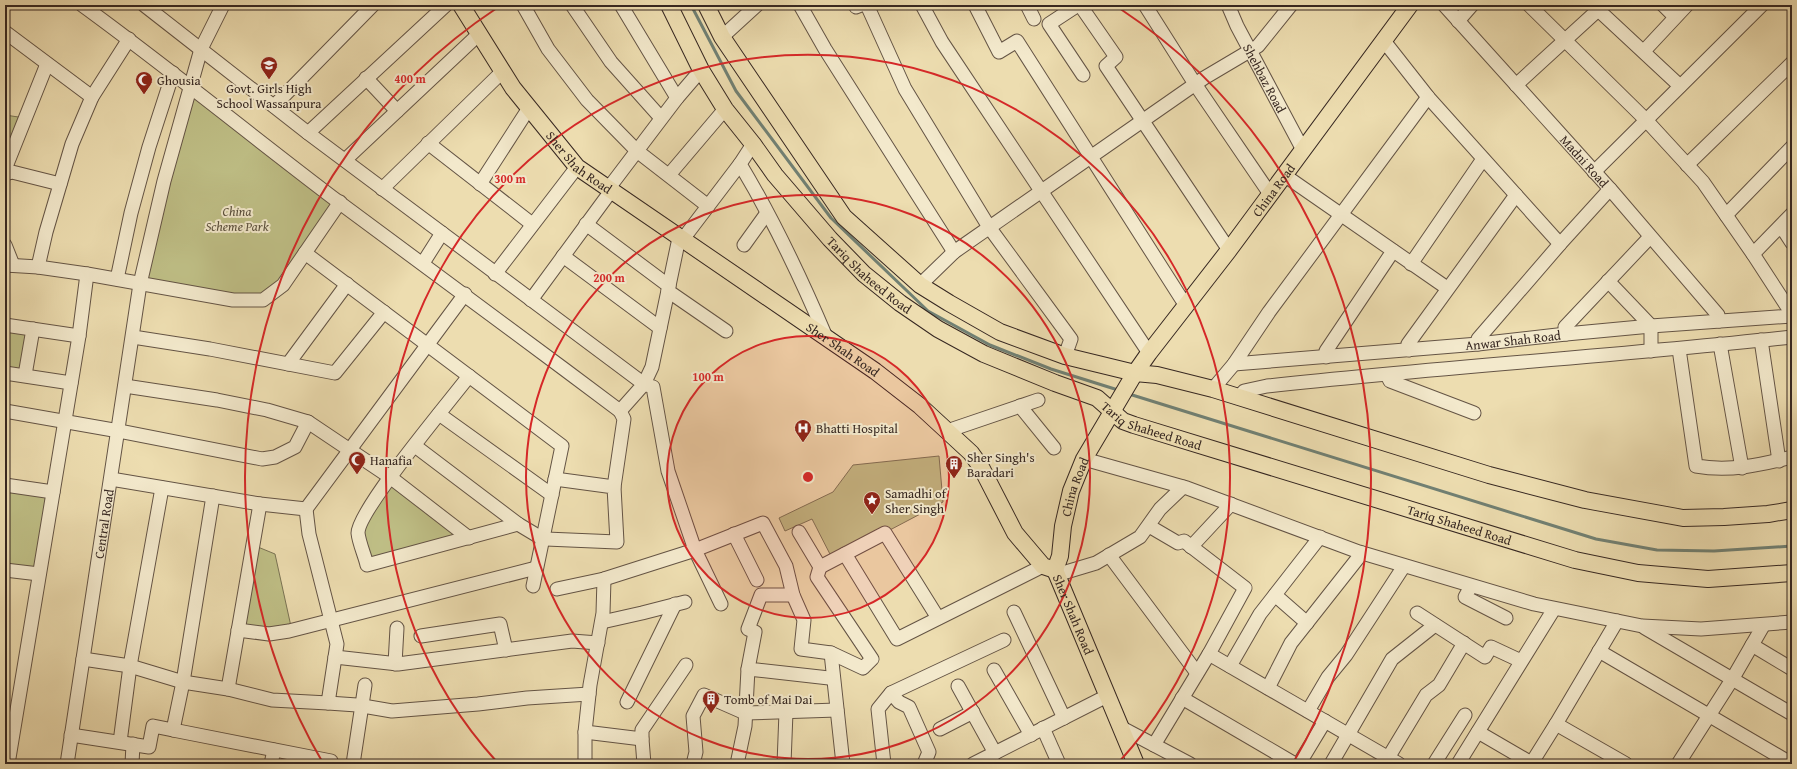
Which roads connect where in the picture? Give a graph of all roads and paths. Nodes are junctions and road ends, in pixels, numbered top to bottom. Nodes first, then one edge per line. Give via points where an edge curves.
1 (82, 5) edge
2 (144, 5) edge
3 (223, 5) edge
4 (373, 5) edge
5 (446, 5) edge
6 (461, 5) edge
7 (523, 5) edge
8 (572, 5) edge
9 (621, 5) edge
10 (669, 5) edge
11 (706, 5) edge
12 (757, 5) edge
13 (800, 5) edge
14 (855, 5) edge
15 (861, 5) edge
16 (867, 5) edge
17 (922, 5) edge
18 (975, 5) edge
19 (1027, 5) edge
20 (1079, 5) edge
21 (1145, 5) edge
22 (1228, 5) edge
23 (1276, 5) edge
24 (1291, 5) edge
25 (1410, 5) edge
26 (1444, 5) edge
27 (1472, 5) edge
28 (1529, 5) edge
29 (1663, 5) edge
30 (1686, 5) edge
31 (1762, 5) edge
32 (1595, 8) edge
33 (1675, 17) junction
34 (1280, 18) junction
35 (1034, 19) dead end
36 (1458, 21) junction
37 (5, 32) edge
38 (479, 34) junction
39 (722, 37) junction
40 (129, 39) junction
41 (1565, 40) junction
42 (1384, 41) junction
43 (201, 49) junction
44 (1251, 51) junction
45 (1644, 51) junction
46 (1792, 63) edge
47 (46, 64) junction
48 (701, 70) junction
49 (503, 71) junction
50 (173, 73) junction
51 (1083, 75) dead end
52 (366, 78) junction
53 (1195, 84) junction
54 (1516, 85) junction
55 (191, 86) junction
56 (1680, 86) junction
57 (92, 96) junction
58 (1428, 97) junction
59 (677, 98) junction
60 (274, 106) junction
61 (529, 108) junction
62 (725, 109) junction
63 (397, 111) junction
64 (661, 118) junction
65 (1646, 120) junction
66 (1142, 121) junction
67 (308, 133) junction
68 (428, 143) junction
69 (753, 144) junction
70 (1792, 147) edge
71 (1303, 150) junction
72 (637, 151) junction
73 (1090, 157) junction
74 (1483, 159) junction
75 (344, 160) junction
76 (740, 164) junction
77 (1687, 165) junction
78 (577, 167) junction
79 (5, 169) edge
80 (1594, 172) junction
81 (5, 174) edge
82 (669, 175) junction
83 (1284, 176) junction
84 (60, 184) junction
85 (480, 184) junction
86 (382, 189) junction
87 (1610, 189) junction
88 (610, 190) junction
89 (1041, 191) junction
90 (1270, 194) junction
91 (1516, 195) junction
92 (340, 202) junction
93 (708, 206) junction
94 (767, 213) junction
95 (1792, 214) edge
96 (1340, 215) junction
97 (1726, 215) junction
98 (532, 224) junction
99 (586, 224) junction
100 (1781, 226) junction
101 (989, 227) junction
102 (442, 233) junction
103 (1650, 237) junction
104 (681, 239) junction
105 (1792, 243) edge
106 (1560, 244) junction
107 (5, 245) edge
108 (744, 245) dead end
109 (1229, 250) junction
110 (1393, 251) junction
111 (954, 252) junction
112 (305, 253) junction
113 (1754, 254) junction
114 (563, 256) junction
115 (423, 263) junction
116 (1411, 264) junction
117 (9, 265) edge
118 (38, 267) junction
119 (87, 274) junction
120 (495, 274) junction
121 (117, 279) junction
122 (1608, 281) junction
123 (140, 284) junction
124 (347, 284) junction
125 (920, 285) junction
126 (1447, 288) junction
127 (668, 289) junction
128 (465, 294) junction
129 (531, 300) junction
130 (1186, 306) junction
131 (384, 312) junction
132 (1792, 315) edge
133 (1719, 321) junction
134 (5, 325) edge
135 (1651, 326) junction
136 (660, 328) junction
137 (33, 329) junction
138 (726, 331) dead end
139 (1566, 334) junction
140 (79, 336) junction
141 (133, 337) junction
142 (826, 337) junction
143 (1792, 337) edge
144 (1761, 340) junction
145 (1478, 344) junction
146 (1720, 344) junction
147 (428, 345) junction
148 (1679, 349) junction
149 (1409, 350) junction
150 (1651, 351) junction
151 (1148, 353) junction
152 (1065, 356) junction
153 (1326, 357) junction
154 (288, 364) junction
155 (1234, 364) junction
156 (5, 372) edge
157 (25, 375) junction
158 (1387, 375) junction
159 (469, 376) junction
160 (1133, 377) junction
161 (71, 383) junction
162 (644, 384) junction
163 (126, 386) junction
164 (1213, 389) junction
165 (1239, 398) junction
166 (1038, 400) dead end
167 (1020, 406) junction
168 (1117, 406) junction
169 (5, 411) edge
170 (620, 411) junction
171 (1474, 413) dead end
172 (439, 414) junction
173 (65, 420) junction
174 (308, 422) junction
175 (119, 431) junction
176 (947, 431) junction
177 (415, 446) junction
178 (1054, 448) dead end
179 (350, 450) junction
180 (1084, 459) junction
181 (1786, 459) edge
182 (1742, 468) junction
183 (390, 478) junction
184 (111, 479) junction
185 (555, 479) junction
186 (5, 485) edge
187 (614, 486) junction
188 (1183, 487) junction
189 (162, 488) junction
190 (53, 492) junction
191 (213, 496) junction
192 (552, 496) junction
193 (260, 504) junction
194 (1230, 504) junction
195 (306, 509) junction
196 (1792, 510) edge
197 (518, 524) junction
198 (1149, 526) junction
199 (799, 532) dead end
200 (734, 534) junction
201 (1320, 537) junction
202 (469, 538) junction
203 (544, 539) junction
204 (1191, 547) junction
205 (695, 550) junction
206 (1362, 553) junction
207 (845, 554) junction
208 (1109, 556) junction
209 (1404, 566) junction
210 (820, 567) junction
211 (536, 568) junction
212 (5, 570) edge
213 (1051, 570) junction
214 (1792, 572) edge
215 (39, 574) junction
216 (604, 579) junction
217 (758, 580) dead end
218 (533, 586) dead end
219 (1472, 586) junction
220 (556, 589) dead end
221 (1275, 594) junction
222 (793, 595) junction
223 (721, 604) dead end
224 (1554, 608) junction
225 (1014, 612) dead end
226 (1417, 614) dead end
227 (938, 618) junction
228 (1506, 618) dead end
229 (332, 621) junction
230 (1617, 621) junction
231 (602, 622) junction
232 (1792, 622) edge
233 (1307, 623) junction
234 (1434, 625) junction
235 (1642, 626) junction
236 (1763, 626) junction
237 (396, 628) dead end
238 (238, 630) junction
239 (421, 636) dead end
240 (1004, 640) dead end
241 (598, 643) junction
242 (1464, 643) junction
243 (1752, 645) junction
244 (506, 650) junction
245 (1599, 651) junction
246 (831, 653) junction
247 (1208, 654) junction
248 (335, 657) junction
249 (83, 659) junction
250 (1521, 661) junction
251 (395, 664) junction
252 (686, 665) dead end
253 (130, 666) junction
254 (1230, 666) junction
255 (748, 669) junction
256 (1792, 669) edge
257 (994, 670) dead end
258 (1197, 673) junction
259 (829, 678) dead end
260 (1733, 678) junction
261 (183, 682) junction
262 (365, 685) dead end
263 (958, 686) dead end
264 (1268, 688) junction
265 (228, 689) junction
266 (891, 692) junction
267 (589, 694) junction
268 (1107, 696) junction
269 (1182, 698) junction
270 (627, 702) dead end
271 (328, 703) junction
272 (361, 706) junction
273 (837, 710) junction
274 (1308, 711) junction
275 (786, 712) junction
276 (973, 712) junction
277 (745, 713) junction
278 (1709, 714) junction
279 (1792, 714) edge
280 (1465, 715) dead end
281 (1064, 718) junction
282 (1325, 721) junction
283 (10, 724) edge
284 (1556, 724) junction
285 (1120, 727) junction
286 (1043, 728) junction
287 (940, 729) dead end
288 (172, 730) junction
289 (585, 732) junction
290 (1478, 732) junction
291 (71, 735) junction
292 (1031, 735) junction
293 (1349, 735) junction
294 (642, 739) junction
295 (126, 743) junction
296 (1154, 745) junction
297 (274, 750) junction
298 (995, 753) junction
299 (331, 761) dead end
300 (1393, 761) edge
301 (8, 764) edge
302 (67, 764) edge
303 (132, 764) edge
304 (271, 764) edge
305 (353, 764) edge
306 (585, 764) edge
307 (644, 764) edge
308 (693, 764) edge
309 (737, 764) edge
310 (784, 764) edge
311 (843, 764) edge
312 (884, 764) edge
313 (924, 764) edge
314 (973, 764) edge
315 (1059, 764) edge
316 (1136, 764) edge
317 (1190, 764) edge
318 (1295, 764) edge
319 (1299, 764) edge
320 (1331, 764) edge
321 (1434, 764) edge
322 (1458, 764) edge
323 (1532, 764) edge
324 (1626, 764) edge
325 (1678, 764) edge
326 (1792, 764) edge

1 - 40 street
2 - 43 street
3 - 43 street, Central Road
4 - 60 street
5 - 52 street
6 - 38 main road, Sher Shah Road
7 - 72 street via 548,49 587,100
8 - 64 street via 611,62
9 - 59 street
10 - 48 main road, Tariq Shaheed Road
11 - 39 main road, Tariq Shaheed Road
12 - 39 street
13 - 111 street
14 - 15 street
16 - 101 street via 905,89
17 - 89 street via 942,42
18 - 73 street via 999,52 1017,41
19 - 35 street
20 - 51 street via 1049,24
20 - 66 street via 1116,57 1106,66
21 - 53 street
22 - 44 street, Shehbaz Road
23 - 34 street
24 - 34 street
25 - 42 main road, China Road
26 - 36 street, Madni Road
27 - 36 street
28 - 41 street
29 - 33 street
30 - 33 street
31 - 56 street
32 - 41 street
32 - 45 street
33 - 45 street
34 - 44 street
36 - 54 street, Madni Road
37 - 47 street
38 - 49 main road, Sher Shah Road
38 - 63 street
39 - 125 main road, Tariq Shaheed Road via 844,217
40 - 50 street
40 - 57 street
41 - 54 street
41 - 65 street
42 - 58 street
42 - 71 main road, China Road
43 - 55 street, Central Road
43 - 60 street
44 - 53 street
44 - 71 street, Shehbaz Road
45 - 56 street
46 - 77 street
47 - 57 street
47 - 79 street
48 - 59 street
48 - 62 main road, Tariq Shaheed Road
49 - 61 main road, Sher Shah Road
49 - 68 street
50 - 55 street
50 - 121 street via 149,147
52 - 63 street
52 - 67 street
53 - 66 street
53 - 90 street
54 - 80 street, Madni Road
55 - 92 street
55 - 123 street, Central Road via 164,181
56 - 65 street
57 - 84 street via 72,144
58 - 74 street
58 - 96 street
59 - 64 street
60 - 67 street
61 - 78 main road, Sher Shah Road
61 - 85 street
62 - 69 main road, Tariq Shaheed Road
62 - 82 street
63 - 75 street
64 - 72 street
65 - 77 street
65 - 80 street
66 - 73 street
66 - 109 street
67 - 75 street
68 - 85 street
68 - 86 street
69 - 76 street
69 - 168 main road, Tariq Shaheed Road via 775,175 830,239 864,274 900,303 938,329 984,354
70 - 97 street
71 - 83 main road, China Road
72 - 82 street
72 - 88 street
73 - 89 street
73 - 130 street
74 - 91 street
74 - 116 street
75 - 86 street
76 - 93 street
76 - 94 street
77 - 97 street via 1703,182
78 - 88 main road, Sher Shah Road
78 - 98 street
80 - 87 street, Madni Road
81 - 84 street via 12,172
82 - 93 street
83 - 90 main road, China Road
83 - 96 street
84 - 118 street
85 - 98 street
86 - 102 street
87 - 103 street, Madni Road
87 - 106 street
88 - 99 street
88 - 104 main road, Sher Shah Road
89 - 101 street
89 - 151 street
90 - 109 main road, China Road
91 - 106 street
91 - 126 street
92 - 112 street
92 - 115 street
93 - 104 street
94 - 108 street
94 - 142 street via 804,286
95 - 100 street
96 - 110 street
96 - 155 street
97 - 113 street
98 - 120 street
99 - 114 street
99 - 127 street
100 - 105 street
100 - 113 street
101 - 111 street
101 - 152 street via 1071,339
102 - 115 street
102 - 120 street
103 - 122 street
103 - 133 street, Madni Road via 1718,315
104 - 127 street
104 - 142 main road, Sher Shah Road
106 - 145 street via 1478,339
107 - 117 street
109 - 130 main road, China Road
110 - 116 street
110 - 153 street via 1326,351
111 - 125 street
112 - 123 street via 283,285 263,300 233,300
112 - 124 street
113 - 132 street
114 - 129 street
114 - 136 street
115 - 128 street
116 - 126 street
117 - 118 street
118 - 119 street
119 - 121 street
119 - 140 street
120 - 129 street
121 - 123 street
122 - 135 street
122 - 139 street via 1565,326
123 - 141 street, Central Road
124 - 131 street
124 - 154 street
125 - 152 main road, Tariq Shaheed Road via 1000,332
126 - 149 street via 1408,344
127 - 136 street
127 - 138 street
128 - 147 street
128 - 170 street
129 - 162 street
130 - 151 main road, China Road
131 - 147 street
131 - 154 street via 335,373
132 - 133 street, Anwar Shah Road
133 - 135 street, Anwar Shah Road
134 - 137 street
135 - 139 street, Anwar Shah Road
135 - 150 street
136 - 162 street via 652,367
137 - 140 street
137 - 157 street
139 - 145 street, Anwar Shah Road
140 - 161 street
141 - 154 street
141 - 163 street, Central Road
142 - 176 main road, Sher Shah Road via 875,371
143 - 144 street, Anwar Shah Road
144 - 146 street, Anwar Shah Road
144 - 181 street
145 - 149 street, Anwar Shah Road
146 - 148 street, Anwar Shah Road
146 - 182 street
147 - 159 street
147 - 179 street
148 - 150 street, Anwar Shah Road
148 - 182 street via 1696,466
149 - 153 street, Anwar Shah Road
150 - 158 street, Anwar Shah Road
151 - 160 main road, China Road
152 - 160 main road, Tariq Shaheed Road
153 - 155 street, Anwar Shah Road
155 - 164 street
156 - 157 street
157 - 161 street
158 - 165 street, Anwar Shah Road via 1267,386 1244,391
158 - 171 street via 1390,380
159 - 172 street
159 - 185 street via 562,446
160 - 164 main road, Tariq Shaheed Road via 1157,375
160 - 168 main road, China Road
161 - 173 street
162 - 170 street
162 - 205 street via 653,387 668,471
163 - 174 street via 246,405
163 - 175 street, Central Road
164 - 165 main road, Tariq Shaheed Road
165 - 196 main road, Tariq Shaheed Road via 1489,475 1585,500 1683,518 1768,514
166 - 167 street
167 - 176 street
167 - 178 street
168 - 180 main road, China Road
168 - 214 main road, Tariq Shaheed Road via 1123,421 1134,425 1575,560 1638,573 1708,579
169 - 173 street
170 - 187 street via 624,419
172 - 177 street
172 - 192 street
173 - 175 street
173 - 190 street
174 - 175 street via 294,447 275,458 262,459
174 - 179 street
175 - 184 street, Central Road
176 - 213 main road, Sher Shah Road via 971,453 1016,533
177 - 183 street
177 - 197 street
179 - 183 street
179 - 195 street
180 - 188 street
180 - 213 main road, China Road via 1071,491 1063,526 1060,556
181 - 182 street
183 - 202 street
183 - 202 street via 362,519 358,533 367,565
184 - 189 street
184 - 249 street, Central Road
185 - 187 street
185 - 192 street
186 - 190 street
187 - 203 street via 617,542
188 - 194 street
188 - 198 street via 1160,509
189 - 191 street
189 - 253 street
190 - 215 street
191 - 193 street
191 - 261 street
192 - 203 street
193 - 195 street
193 - 238 street
194 - 201 street
194 - 204 street
195 - 229 street
197 - 202 street
197 - 203 street
198 - 204 street via 1178,543 1184,541
198 - 208 street via 1140,537
199 - 210 street
200 - 205 street
200 - 217 street
200 - 222 street via 763,523 786,566
201 - 206 street
201 - 221 street
203 - 211 street
204 - 247 street via 1245,588
205 - 216 street
205 - 223 street
206 - 209 street
206 - 233 street
207 - 210 street
207 - 227 street via 884,533
207 - 227 street via 897,639
208 - 213 street via 1096,563
208 - 258 street
209 - 219 street
209 - 274 street via 1328,677
210 - 246 street via 817,577 872,659 863,668
211 - 218 street
211 - 229 street
212 - 215 street
213 - 227 street
213 - 268 main road, Sher Shah Road
215 - 283 street
216 - 220 street
216 - 231 street
219 - 224 street
219 - 228 street via 1466,597
221 - 233 street
221 - 254 street via 1260,614
222 - 246 street via 804,620 801,649
222 - 255 street via 761,594 748,629 755,632
224 - 230 street
224 - 250 street
225 - 281 street
226 - 234 street
229 - 238 street via 270,634
229 - 248 street via 337,644
230 - 235 street
230 - 245 street
231 - 241 street
231 - 270 street via 680,603
232 - 236 street
233 - 264 street via 1292,643
234 - 242 street
234 - 293 street via 1392,659
235 - 236 street via 1701,629
235 - 260 street
236 - 243 street
237 - 251 street
238 - 265 street
239 - 244 street via 500,624
240 - 266 street
241 - 244 street via 572,641
241 - 267 street
242 - 250 street via 1485,657 1490,647
242 - 300 street via 1439,685 1426,695
243 - 256 street
243 - 260 street
244 - 251 street
245 - 278 street
245 - 284 street
246 - 273 street
247 - 254 street
247 - 258 street
248 - 251 street
248 - 271 street
249 - 253 street
249 - 291 street, Central Road
250 - 290 street
252 - 294 street via 642,730
253 - 261 street
253 - 295 street
254 - 264 street
255 - 259 street
255 - 277 street
257 - 292 street
258 - 269 street
260 - 278 street
260 - 279 street
261 - 265 street
261 - 288 street
262 - 272 street
263 - 276 street
264 - 274 street
265 - 271 street via 272,700
266 - 312 street via 878,709
266 - 313 street via 898,702 909,708 929,752
267 - 272 street via 392,711
267 - 289 street
268 - 281 street
268 - 285 main road, Sher Shah Road
269 - 296 street
269 - 318 street
271 - 272 street
272 - 305 street
273 - 275 street
273 - 311 street
274 - 282 street
275 - 277 street
275 - 310 street
276 - 287 street
276 - 298 street
277 - 308 street via 704,695 693,716 696,752
277 - 309 street via 745,726
278 - 325 street
278 - 326 street
280 - 321 street
281 - 286 street
282 - 293 street
282 - 319 street
283 - 301 street
284 - 323 street
284 - 324 street
285 - 296 street
285 - 316 main road, Sher Shah Road
286 - 292 street
286 - 315 street
288 - 295 street via 153,726 149,747
288 - 297 street
289 - 294 street
289 - 306 street
290 - 322 street
290 - 323 street
291 - 295 street
291 - 302 street, Central Road
292 - 298 street
293 - 300 street
293 - 320 street
294 - 307 street
295 - 303 street
296 - 317 street
297 - 299 street
297 - 304 street
298 - 314 street

